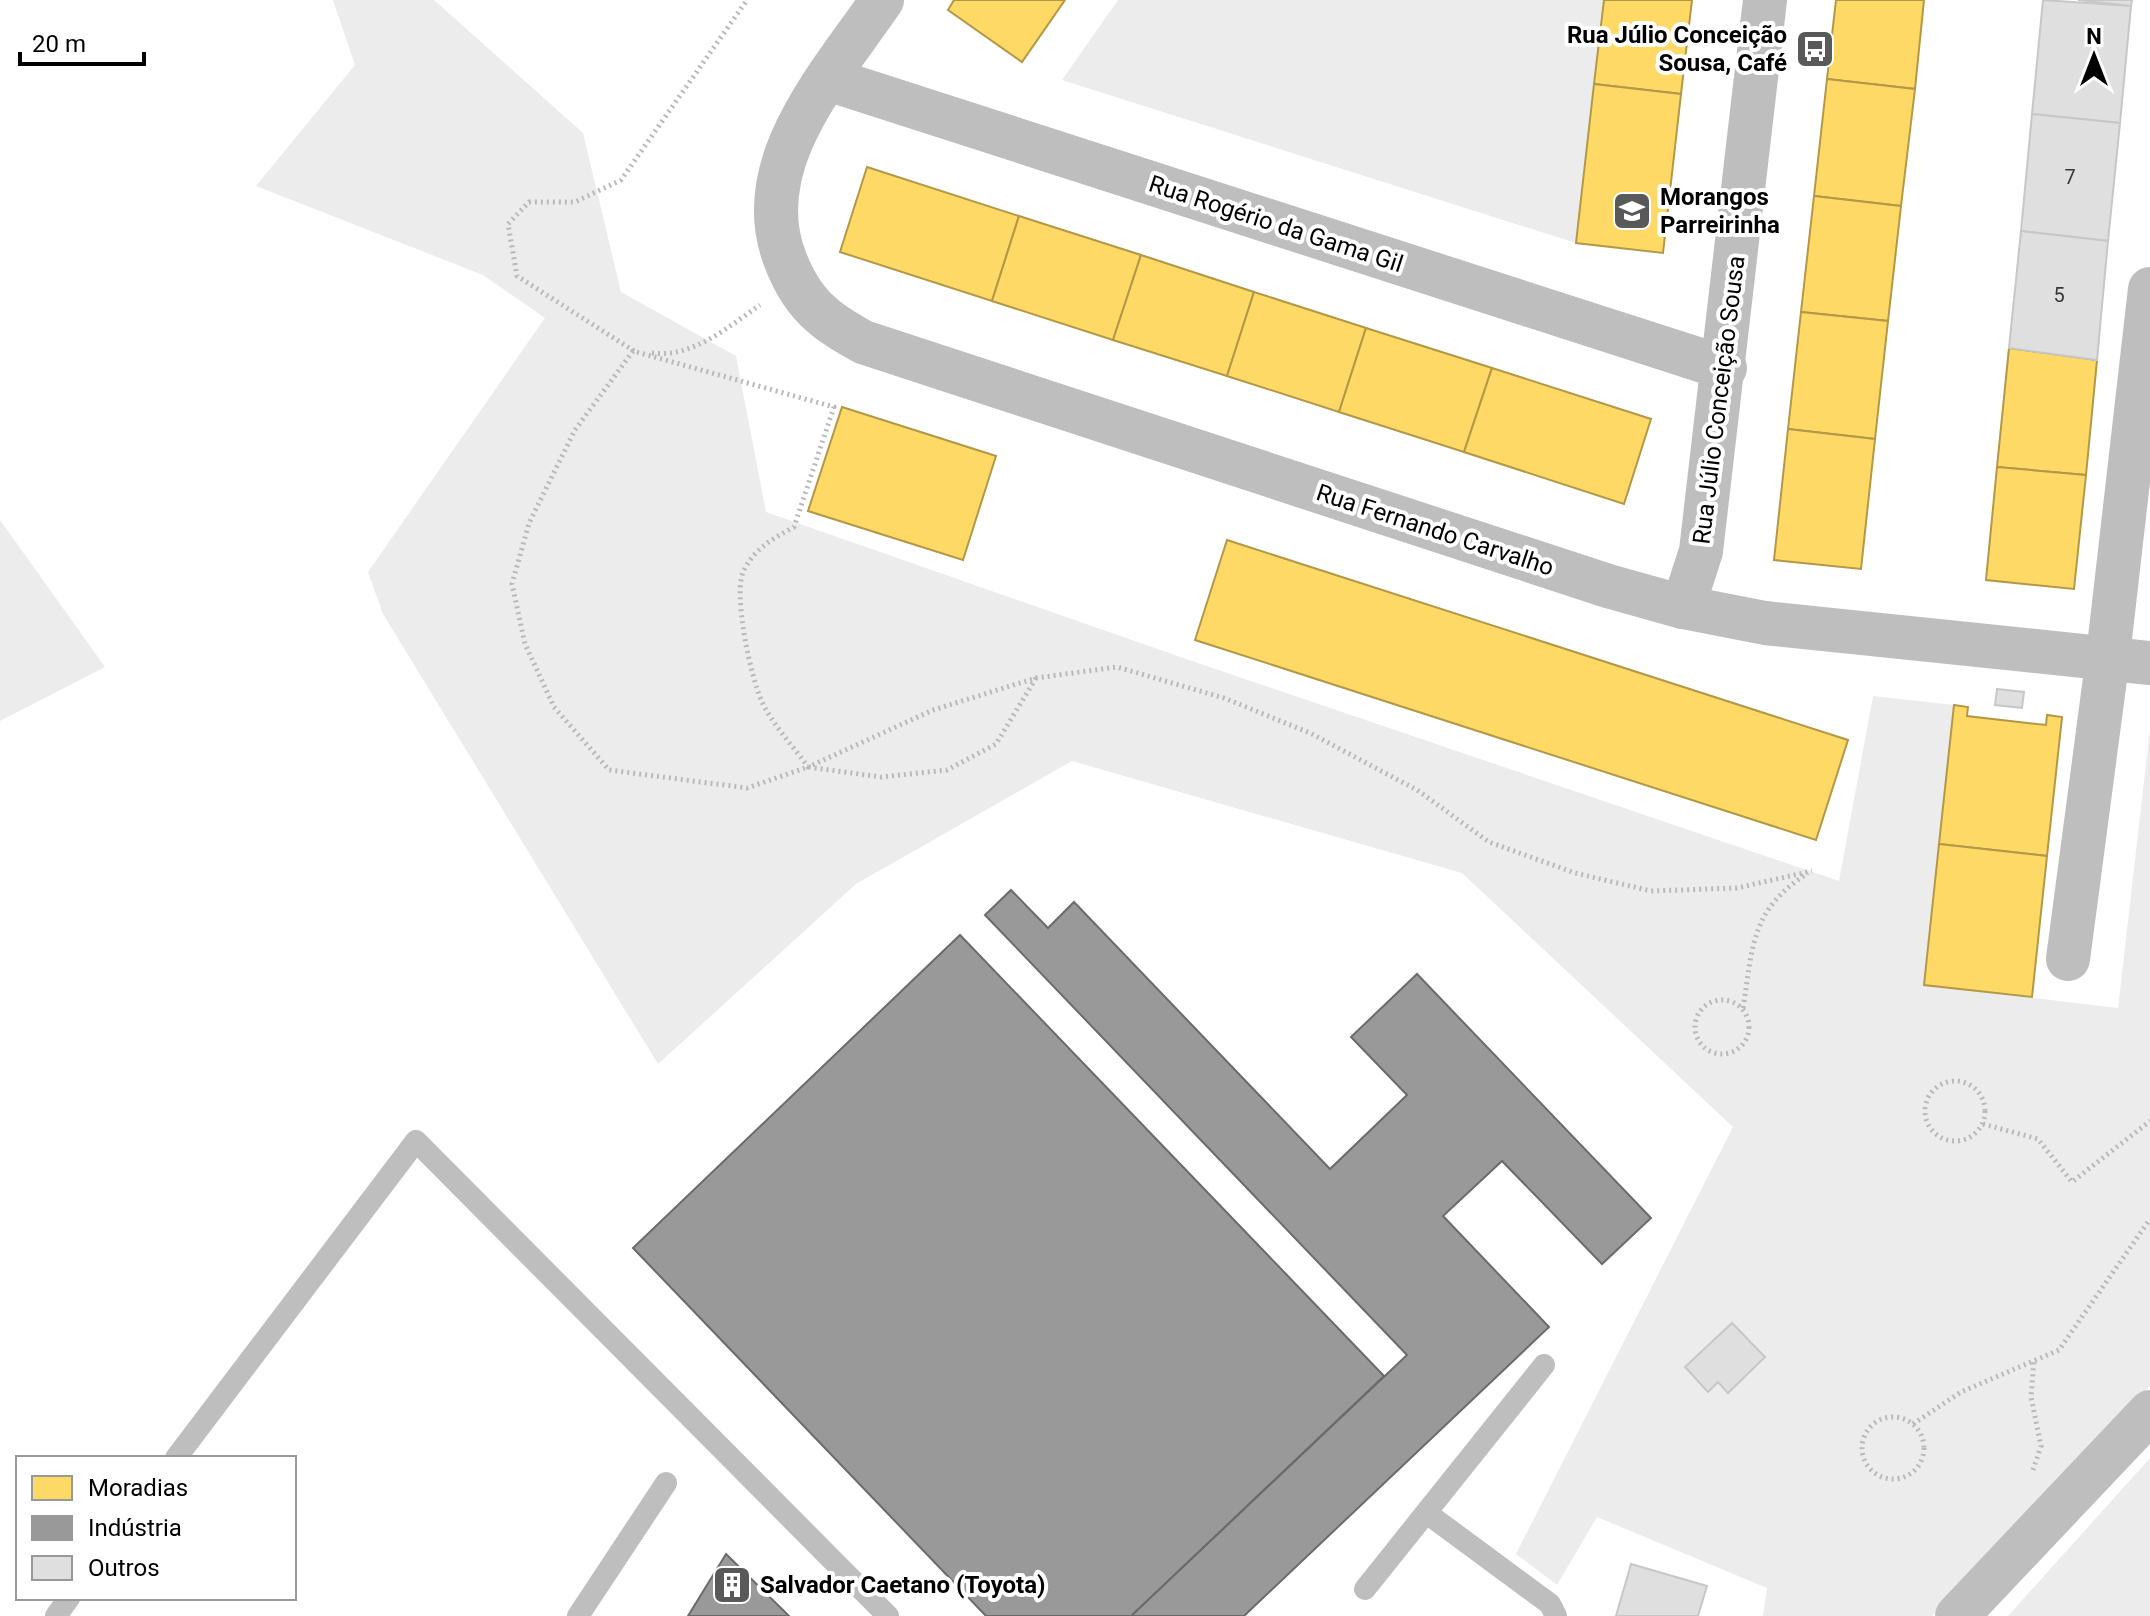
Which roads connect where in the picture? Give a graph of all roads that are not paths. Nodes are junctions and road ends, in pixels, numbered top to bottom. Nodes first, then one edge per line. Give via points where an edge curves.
1 (882, 0) edge
2 (1765, 0) edge
3 (828, 79) junction
4 (2150, 289) edge
5 (1725, 368) junction
6 (1683, 607) junction
7 (2129, 660) edge
8 (2068, 959) dead end
9 (1544, 1365) dead end
10 (2150, 1412) edge
11 (178, 1456) edge
12 (666, 1483) dead end
13 (1428, 1514) junction
14 (1365, 1589) dead end
15 (578, 1616) edge
16 (888, 1616) edge
17 (1556, 1616) edge
18 (1957, 1616) edge

1 - 3 street
2 - 5 street, Rua Júlio Conceição Sousa
3 - 5 street, Rua Rogério da Gama Gil
3 - 6 street, Rua Fernando Carvalho via 795,132 777,185 775,213 787,265 821,315 863,342
4 - 7 street
5 - 6 street, Rua Júlio Conceição Sousa via 1701,551
6 - 7 street, Rua Fernando Carvalho via 1765,623
7 - 8 street
9 - 13 lane
10 - 18 street
11 - 16 lane via 416,1141
12 - 15 lane
13 - 14 lane
13 - 17 lane via 1550,1604

